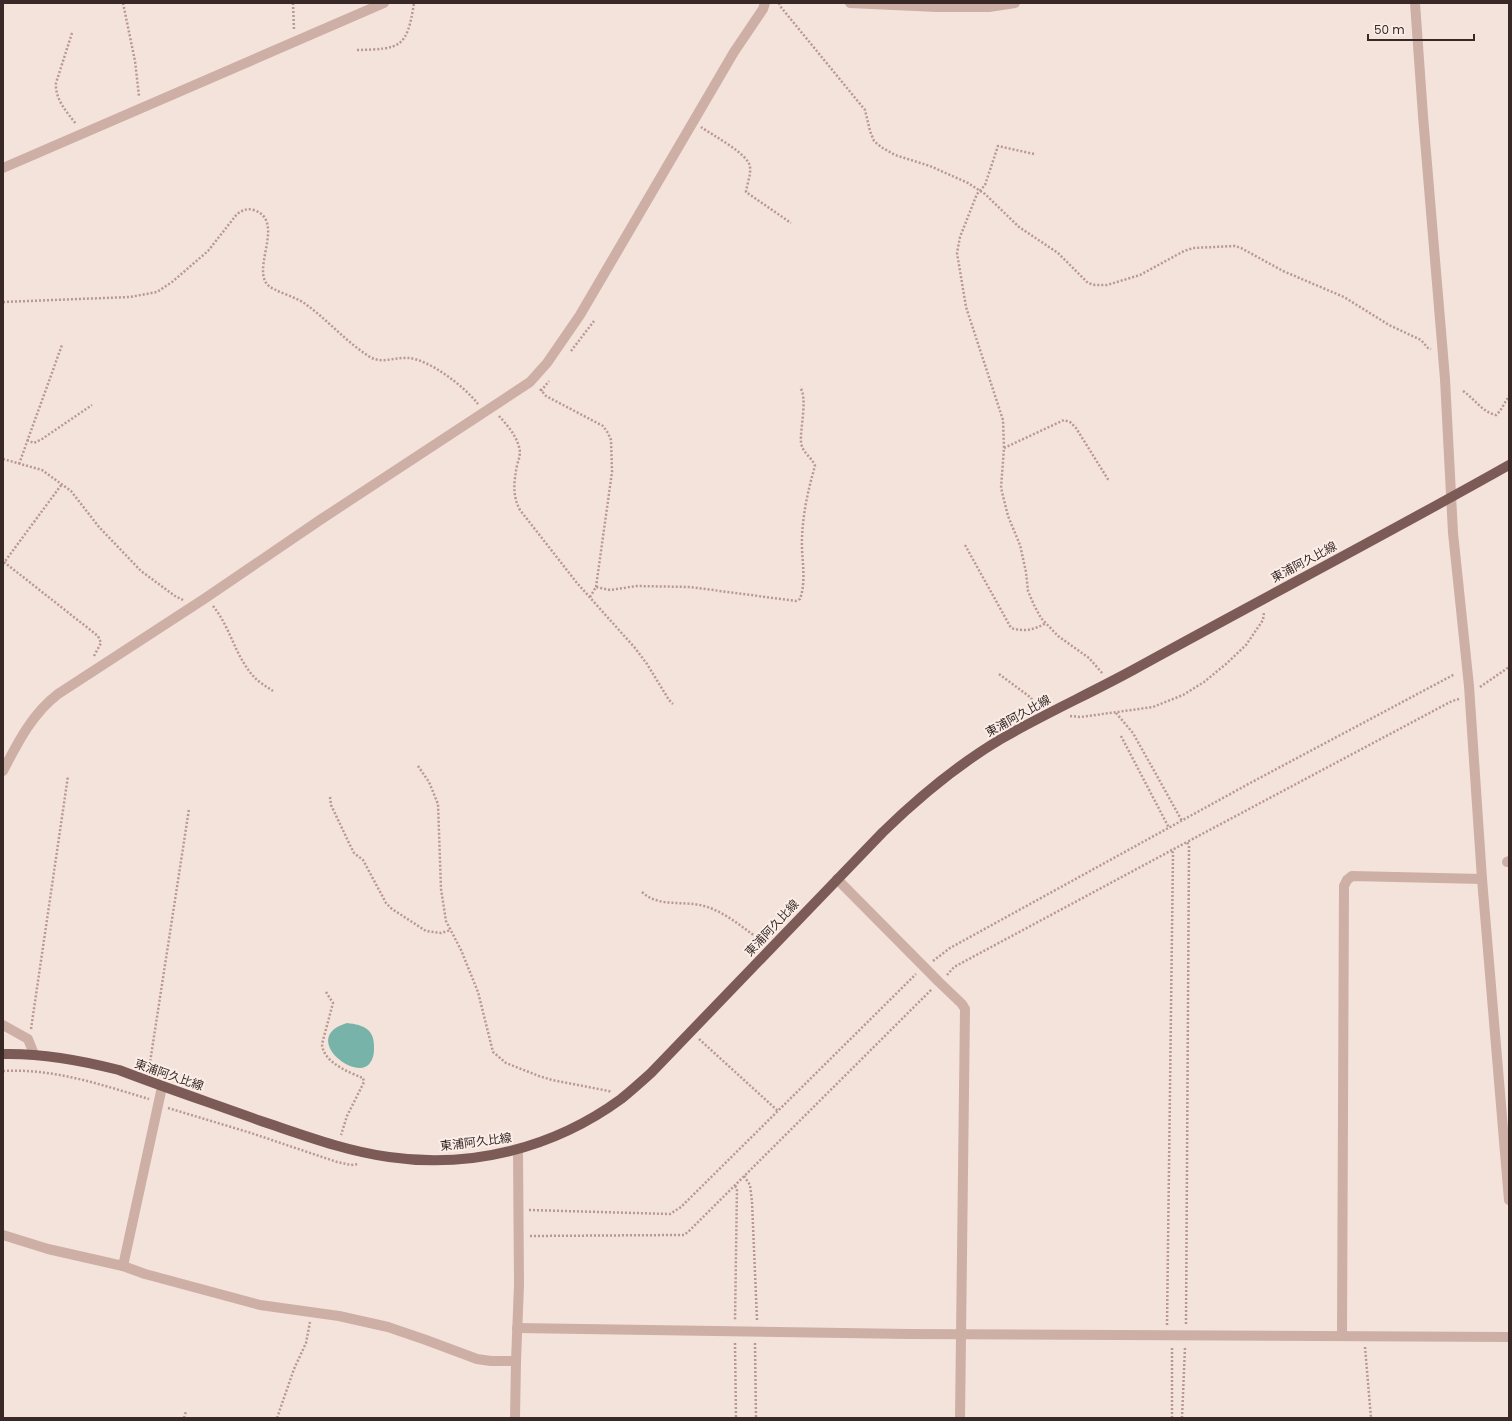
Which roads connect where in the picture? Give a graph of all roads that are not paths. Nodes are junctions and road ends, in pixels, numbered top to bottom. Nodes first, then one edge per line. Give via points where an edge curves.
1 (384, 3) edge
2 (765, 3) edge
3 (850, 3) edge
4 (1015, 3) edge
5 (1415, 3) edge
6 (3, 168) edge
7 (1509, 465) edge
8 (1452, 498) junction
9 (3, 771) edge
10 (837, 879) junction
11 (1482, 879) junction
12 (3, 1025) edge
13 (3, 1054) edge
14 (34, 1054) junction
15 (162, 1086) junction
16 (518, 1150) junction
17 (1509, 1200) edge
18 (3, 1235) edge
19 (123, 1266) junction
20 (517, 1328) junction
21 (960, 1334) junction
22 (1342, 1336) junction
23 (1509, 1337) edge
24 (516, 1361) junction
25 (515, 1418) edge
26 (960, 1418) edge

1 - 6 street
2 - 9 street via 580,315 547,363 532,379 192,607 79,679 44,705 22,734
3 - 4 street via 989,8
5 - 8 street
7 - 8 main road, 東浦阿久比線
8 - 10 main road, 東浦阿久比線 via 999,740 958,767 916,800
8 - 11 street
10 - 16 main road, 東浦阿久比線 via 651,1073 616,1102 590,1119
10 - 21 street via 965,1009
11 - 17 street
11 - 22 street via 1352,876 1344,886
12 - 14 street via 28,1039
13 - 14 main road, 東浦阿久比線
14 - 15 main road, 東浦阿久比線 via 91,1063
15 - 16 main road, 東浦阿久比線 via 339,1146 389,1158 423,1161 490,1156
15 - 19 street
16 - 20 street
18 - 19 street via 48,1249
19 - 24 street via 260,1305 339,1316 388,1327 476,1359
20 - 21 street
20 - 24 street
21 - 22 street
21 - 26 street
22 - 23 street
24 - 25 street

